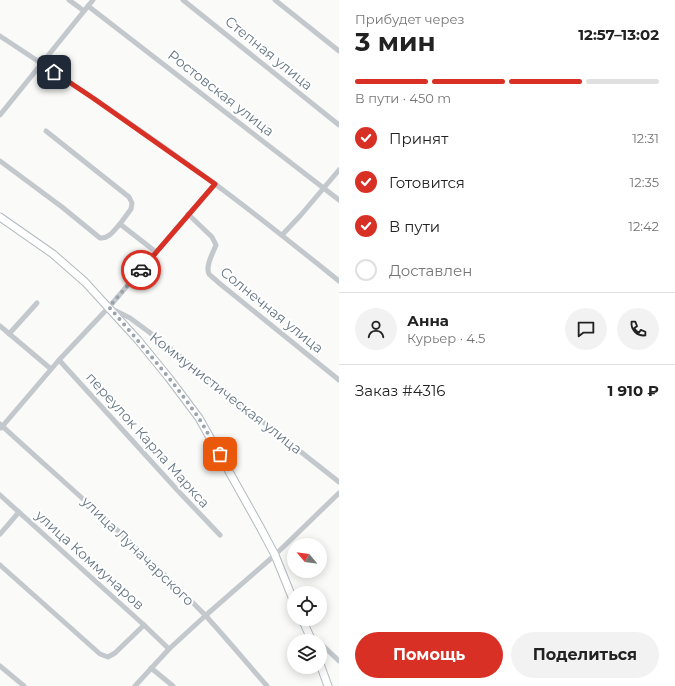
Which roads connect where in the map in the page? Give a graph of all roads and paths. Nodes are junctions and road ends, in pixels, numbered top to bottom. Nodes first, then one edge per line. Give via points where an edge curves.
1 (69, 0) edge
2 (93, 0) edge
3 (183, 0) edge
4 (275, 0) edge
5 (88, 6) junction
6 (84, 12) junction
7 (0, 36) edge
8 (339, 51) edge
9 (42, 64) junction
10 (0, 115) edge
11 (339, 125) edge
12 (46, 131) dead end
13 (0, 161) edge
14 (339, 170) edge
15 (215, 184) junction
16 (324, 188) junction
17 (339, 200) edge
18 (188, 214) junction
19 (0, 217) edge
20 (120, 224) junction
21 (282, 235) junction
22 (156, 252) junction
23 (339, 281) edge
24 (37, 303) dead end
25 (109, 307) junction
26 (0, 326) edge
27 (10, 334) junction
28 (59, 360) junction
29 (51, 369) junction
30 (339, 380) edge
31 (1, 426) edge
32 (339, 482) edge
33 (339, 493) edge
34 (0, 495) edge
35 (20, 512) junction
36 (0, 534) edge
37 (220, 535) dead end
38 (275, 556) junction
39 (0, 565) edge
40 (287, 586) edge
41 (205, 616) junction
42 (144, 625) junction
43 (305, 626) edge
44 (308, 632) edge
45 (169, 649) junction
46 (327, 650) edge
47 (339, 661) edge
48 (0, 666) edge
49 (151, 668) junction
50 (324, 674) edge
51 (24, 686) edge
52 (135, 686) edge
53 (173, 686) edge
54 (267, 686) edge
55 (328, 686) edge

1 - 6 street
2 - 5 street
3 - 11 street, Степная улица
4 - 8 street
5 - 6 street
5 - 16 street, Ростовская улица
6 - 9 street
7 - 9 street
9 - 10 street
9 - 15 street
12 - 20 street via 129,197 132,202 131,209
13 - 20 street via 100,238 109,236
14 - 16 street
15 - 18 street
15 - 21 street
16 - 17 street, Ростовская улица
16 - 21 street
18 - 22 street
18 - 30 street, Солнечная улица via 212,237 216,245 207,269 210,274
19 - 25 main road, Коммунистическая улица via 54,254
20 - 22 street
21 - 23 street
22 - 25 street
24 - 27 street
25 - 28 street
25 - 32 street, Коммунистическая улица via 149,332
25 - 38 main road via 169,378 198,418
26 - 27 street
27 - 29 street
28 - 29 street
28 - 37 street, переулок Карла Маркса
29 - 31 street
31 - 41 street, улица Луначарского via 105,519
33 - 38 street
34 - 35 street, улица Коммунаров
35 - 36 street, улица Коммунаров
35 - 42 street, улица Коммунаров
38 - 40 main road
38 - 41 street
39 - 42 street, улица Коммунаров via 100,654 108,657 115,654
41 - 45 street
41 - 54 street, улица Луначарского
42 - 45 street, улица Коммунаров
43 - 44 main road
45 - 49 street
46 - 47 street
48 - 51 street
49 - 52 street
49 - 53 street
50 - 55 main road

